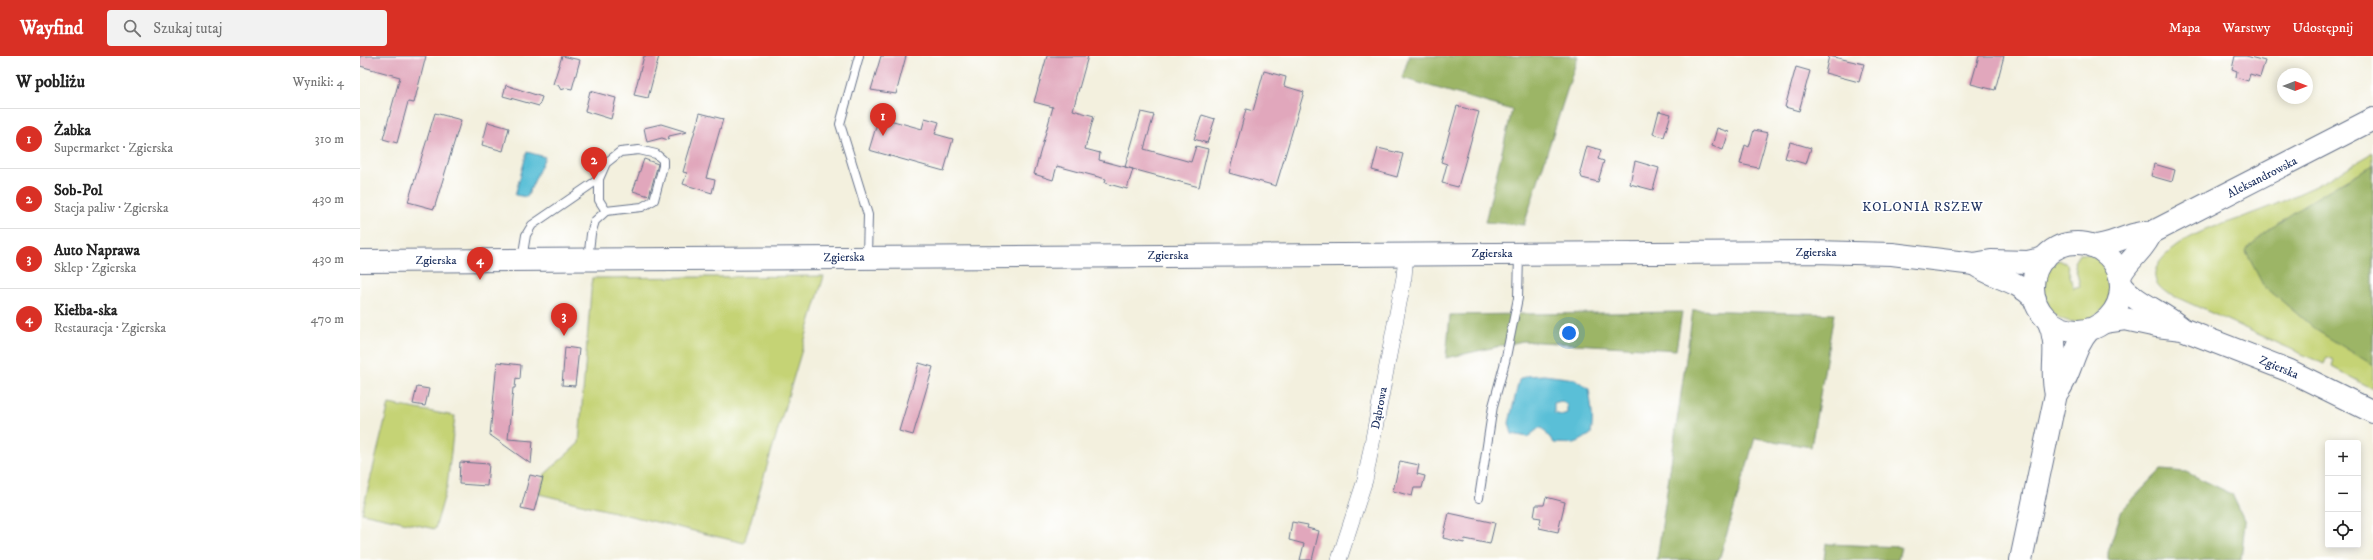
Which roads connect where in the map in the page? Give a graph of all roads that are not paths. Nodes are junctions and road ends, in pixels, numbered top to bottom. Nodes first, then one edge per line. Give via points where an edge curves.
1 (860, 56) edge
2 (2373, 120) edge
3 (599, 179) junction
4 (606, 211) junction
5 (2151, 233) junction
6 (2092, 246) junction
7 (1519, 253) junction
8 (1406, 254) junction
9 (867, 257) junction
10 (2045, 258) junction
11 (522, 259) junction
12 (588, 260) junction
13 (360, 261) edge
14 (1974, 264) junction
15 (2121, 280) junction
16 (2035, 299) junction
17 (2048, 320) junction
18 (2096, 326) junction
19 (2182, 329) junction
20 (2056, 394) junction
21 (2373, 412) edge
22 (1479, 498) dead end
23 (1339, 560) edge
24 (2021, 560) edge

1 - 9 lane via 840,124 868,215
2 - 5 main road, Aleksandrowska
3 - 4 lane via 599,200
3 - 4 lane via 606,163 620,152 639,150 656,154 663,160 654,200 642,207
3 - 11 lane via 532,225 526,235
4 - 12 lane via 595,221
5 - 6 main road, Aleksandrowska via 2140,232 2109,245
5 - 15 main road, Aleksandrowska via 2146,244 2125,264
6 - 10 main road via 2066,245
6 - 15 main road via 2113,261
7 - 8 main road, Zgierska
7 - 14 main road, Zgierska via 1861,253 1923,257
7 - 22 lane via 1518,298 1505,362 1492,406
8 - 9 main road, Zgierska
8 - 23 street, Dąbrowa via 1404,277 1365,480
9 - 12 main road, Zgierska
10 - 14 main road, Zgierska via 2028,262 1991,261
10 - 16 main road via 2039,265 2034,281
11 - 12 main road, Zgierska
11 - 13 main road, Zgierska
14 - 16 main road, Zgierska via 1988,274 2018,284
15 - 18 main road via 2119,302 2110,317
15 - 19 main road, Zgierska via 2137,300 2162,313
16 - 17 main road
17 - 18 main road via 2067,330
17 - 20 main road via 2056,338 2053,374
18 - 19 main road, Zgierska via 2125,319
18 - 20 main road via 2080,340 2068,376
19 - 21 main road, Zgierska via 2290,371
20 - 24 main road

